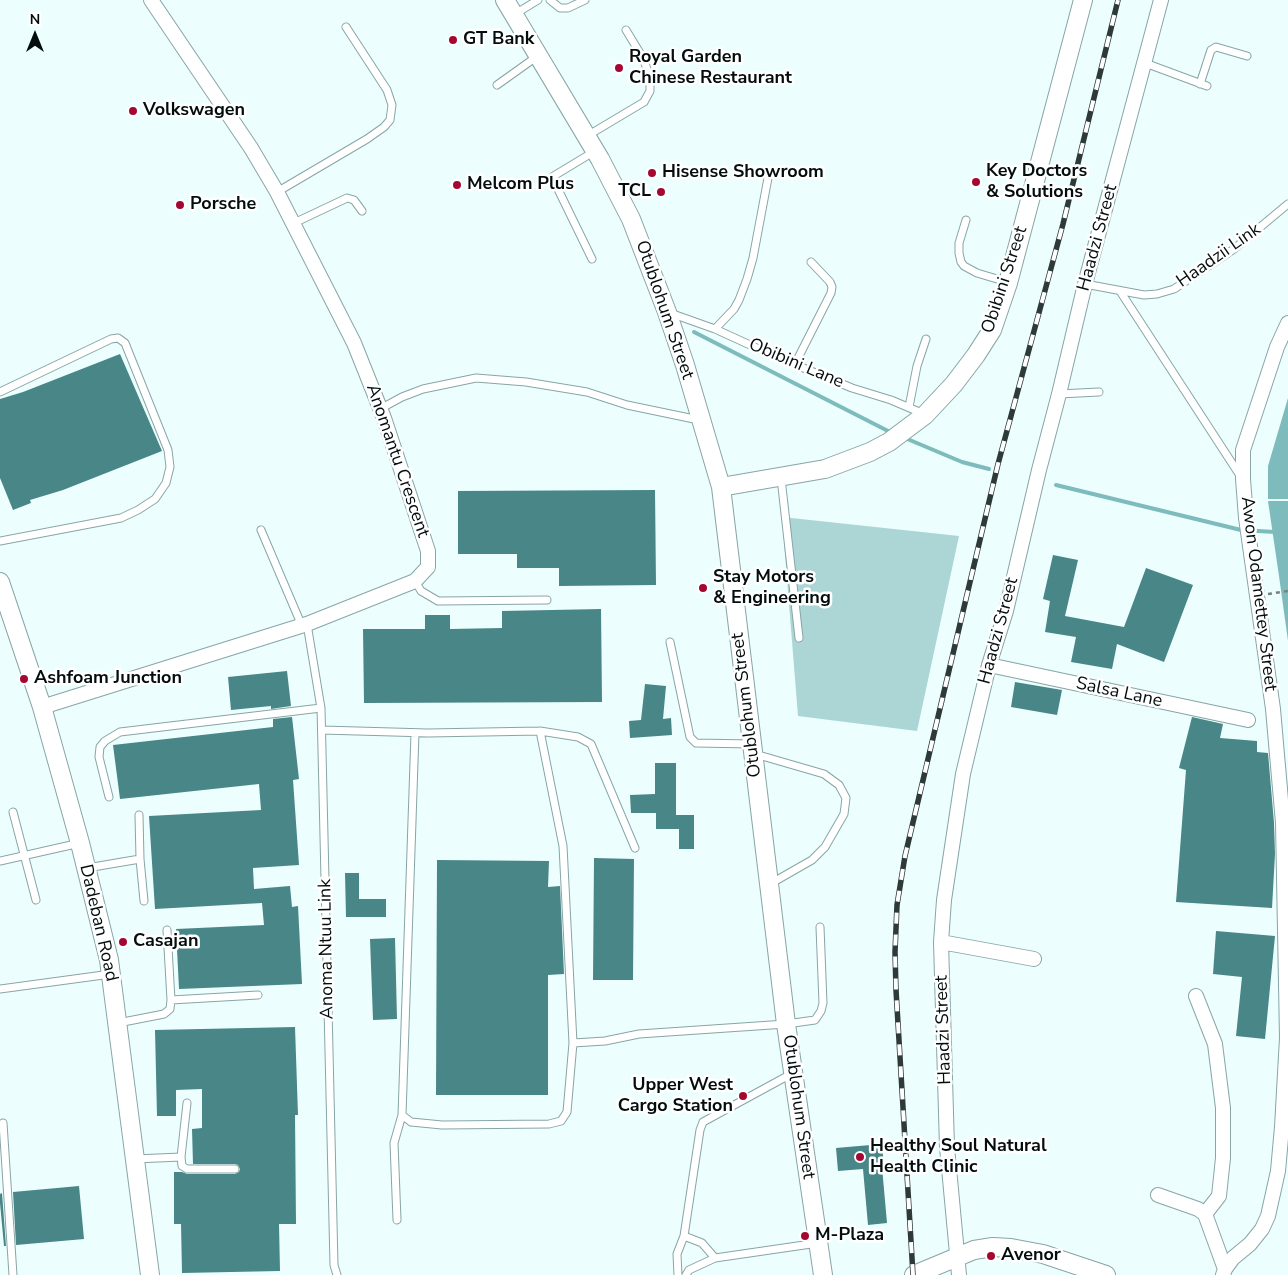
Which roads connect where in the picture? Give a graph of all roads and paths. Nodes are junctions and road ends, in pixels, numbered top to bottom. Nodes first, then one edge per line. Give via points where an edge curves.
1 (151, 0) edge
2 (538, 0) edge
3 (550, 0) edge
4 (585, 0) edge
5 (1083, 0) edge
6 (1161, 0) edge
7 (510, 7) edge
8 (346, 28) dead end
9 (626, 30) dead end
10 (539, 55) junction
11 (1247, 56) dead end
12 (1145, 63) junction
13 (497, 84) dead end
14 (591, 144) junction
15 (768, 178) dead end
16 (277, 192) junction
17 (1288, 204) edge
18 (362, 210) dead end
19 (966, 220) dead end
20 (294, 223) junction
21 (592, 259) dead end
22 (811, 262) dead end
23 (1008, 283) junction
24 (1085, 284) junction
25 (1120, 291) junction
26 (667, 312) junction
27 (1288, 323) edge
28 (715, 329) junction
29 (926, 339) dead end
30 (795, 364) junction
31 (0, 392) edge
32 (1099, 392) dead end
33 (1059, 394) junction
34 (908, 407) junction
35 (380, 409) junction
36 (925, 415) junction
37 (701, 420) junction
38 (781, 478) junction
39 (1243, 479) junction
40 (721, 487) junction
41 (261, 530) dead end
42 (0, 541) edge
43 (415, 581) junction
44 (0, 582) edge
45 (1288, 591) edge
46 (1257, 596) junction
47 (547, 600) dead end
48 (305, 625) junction
49 (799, 638) dead end
50 (670, 642) dead end
51 (989, 665) junction
52 (42, 707) junction
53 (321, 708) junction
54 (1248, 720) dead end
55 (322, 730) junction
56 (540, 731) junction
57 (415, 733) junction
58 (753, 749) junction
59 (109, 796) dead end
60 (13, 812) dead end
61 (139, 815) dead end
62 (80, 843) junction
63 (636, 848) dead end
64 (25, 854) junction
65 (140, 858) junction
66 (0, 861) edge
67 (86, 868) junction
68 (769, 884) junction
69 (36, 900) dead end
70 (144, 901) dead end
71 (820, 927) dead end
72 (167, 930) dead end
73 (941, 942) junction
74 (1034, 959) dead end
75 (111, 974) junction
76 (0, 990) edge
77 (258, 995) dead end
78 (1196, 996) dead end
79 (171, 1000) junction
80 (117, 1023) junction
81 (786, 1024) junction
82 (573, 1043) junction
83 (793, 1073) junction
84 (187, 1103) dead end
85 (402, 1115) junction
86 (3, 1123) dead end
87 (181, 1157) junction
88 (135, 1158) junction
89 (235, 1169) dead end
90 (1158, 1195) dead end
91 (1205, 1214) junction
92 (398, 1220) dead end
93 (684, 1236) junction
94 (819, 1242) junction
95 (956, 1257) junction
96 (716, 1258) junction
97 (827, 1271) edge
98 (1224, 1272) edge
99 (13, 1275) edge
100 (150, 1275) edge
101 (337, 1275) edge
102 (678, 1275) edge
103 (686, 1275) edge
104 (914, 1275) edge
105 (959, 1275) edge
106 (1106, 1275) edge

1 - 16 street, Anomantu Crescent
2 - 7 lane
3 - 4 lane via 560,8
5 - 23 street, Obibini Street
6 - 12 street, Haadzi Street
7 - 10 street, Otublohum Street
8 - 16 lane via 387,90 392,105 390,120 367,140
9 - 14 lane via 643,58 650,77 650,91 644,102
10 - 13 lane
10 - 14 street, Otublohum Street
11 - 12 lane via 1216,47 1211,50 1203,85
12 - 24 street, Haadzi Street
14 - 21 lane via 552,177
14 - 26 street, Otublohum Street via 631,219
15 - 28 lane via 747,279 734,309
16 - 20 street, Anomantu Crescent
17 - 25 lane, Haadzii Link via 1234,249 1174,289 1144,295
18 - 20 lane via 354,200 347,198
19 - 23 lane via 960,243 961,262 977,273
20 - 35 street, Anomantu Crescent via 354,343
22 - 30 lane via 832,287
23 - 36 street, Obibini Street via 992,330 954,384
24 - 25 lane, Haadzii Link
24 - 33 street, Haadzi Street
25 - 39 lane
26 - 28 lane, Obibini Lane
26 - 37 street, Otublohum Street
27 - 39 street, Awon Odamettey Street via 1277,346 1244,450
28 - 30 lane, Obibini Lane
29 - 34 lane
30 - 34 lane, Obibini Lane
31 - 42 lane via 118,338 125,343 168,450 170,467 166,483 155,499 122,518
32 - 33 lane
33 - 51 street, Haadzi Street via 1006,611
34 - 36 lane, Obibini Lane
35 - 37 lane via 423,389 476,378 587,392 627,405
35 - 43 street, Anomantu Crescent via 428,551 428,566
36 - 38 street, Obibini Street via 870,452 825,469
37 - 40 street, Otublohum Street
38 - 40 street, Obibini Street
38 - 49 lane
39 - 46 street, Awon Odamettey Street
40 - 58 street, Otublohum Street
41 - 48 lane, Anoma Ntuu Link
43 - 47 lane via 421,590 438,602
43 - 48 street
44 - 52 street, Dadeban Road
45 - 46 path
46 - 98 street, Awon Odamettey Street via 1273,709 1283,823 1287,1038 1278,1171 1268,1216 1262,1229 1233,1258
48 - 52 street
48 - 53 lane, Anoma Ntuu Link
50 - 58 lane via 690,737 696,743
51 - 54 street, Salsa Lane
51 - 73 street, Haadzi Street via 963,774
52 - 62 street, Dadeban Road
53 - 55 lane, Anoma Ntuu Link
53 - 59 lane via 120,732 105,740 100,747 99,757
55 - 57 lane
55 - 101 lane, Anoma Ntuu Link via 334,1264
56 - 57 lane
56 - 63 lane via 578,737 591,744
56 - 82 lane via 563,846
57 - 85 lane
58 - 68 street, Otublohum Street
58 - 68 lane via 824,774 839,784 846,798 844,814 825,847 812,860
60 - 64 lane
61 - 65 lane
62 - 64 lane
62 - 67 street, Dadeban Road
64 - 66 lane
64 - 69 lane
65 - 67 lane
65 - 70 lane
67 - 75 street, Dadeban Road
68 - 81 street, Otublohum Street
71 - 81 lane via 821,1011 815,1020
72 - 79 lane
73 - 74 street
73 - 95 street, Haadzi Street via 947,1147
75 - 76 lane
75 - 80 street, Dadeban Road
77 - 79 lane
78 - 91 street via 1215,1044 1223,1108 1223,1158 1218,1196
79 - 80 lane via 170,1009 164,1014
80 - 88 street, Dadeban Road
81 - 82 lane via 639,1034
81 - 83 street, Otublohum Street
82 - 85 lane via 567,1112 561,1121 550,1124 442,1125 411,1122
83 - 93 lane via 703,1122
83 - 94 street, Otublohum Street
84 - 87 lane
85 - 92 lane via 394,1143
86 - 99 lane
87 - 88 lane
87 - 89 lane via 182,1166 187,1169
88 - 100 street, Dadeban Road
90 - 91 street
91 - 98 street
93 - 96 lane via 702,1243
93 - 102 lane via 677,1254
94 - 96 lane
94 - 97 street, Otublohum Street
95 - 104 street
95 - 105 street, Haadzi Street
95 - 106 street via 984,1247 1011,1248 1043,1254
96 - 103 lane via 689,1270

